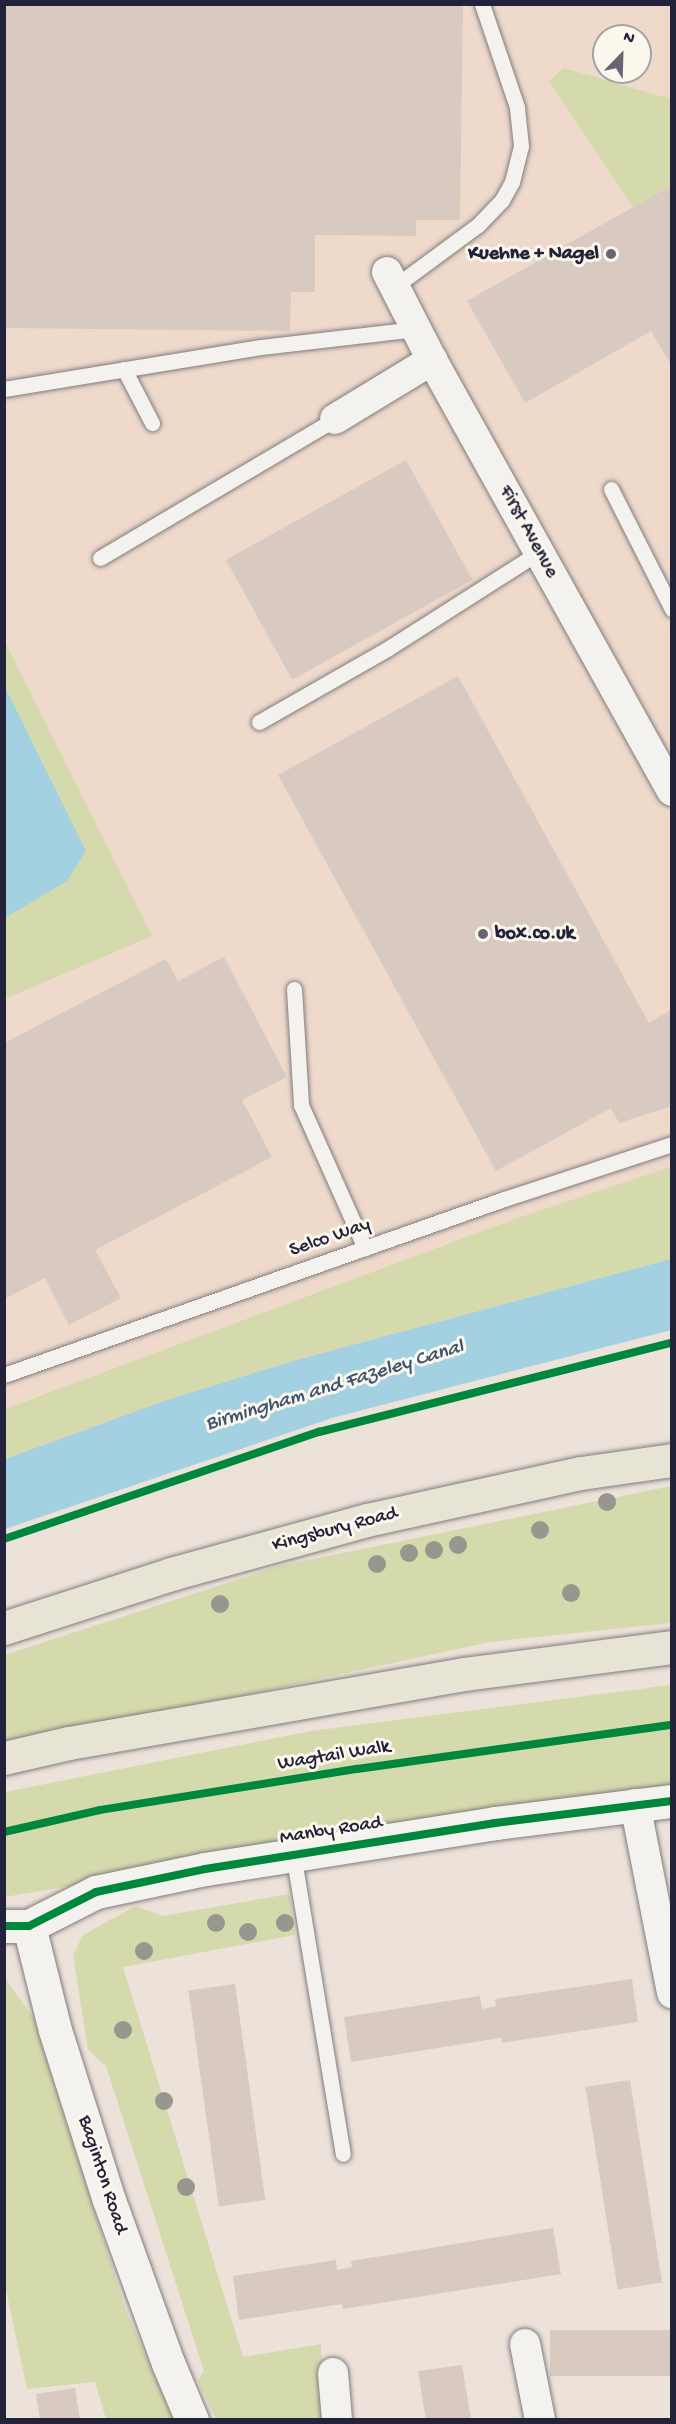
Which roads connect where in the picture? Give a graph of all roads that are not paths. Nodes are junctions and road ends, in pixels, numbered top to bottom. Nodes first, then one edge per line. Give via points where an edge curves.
1 (482, 4) edge
2 (391, 279) joint
3 (416, 329) junction
4 (432, 360) junction
5 (124, 369) junction
6 (4, 389) edge
7 (335, 419) joint
8 (152, 423) dead end
9 (611, 489) dead end
10 (539, 552) junction
11 (100, 558) dead end
12 (672, 609) edge
13 (259, 722) dead end
14 (672, 790) edge
15 (294, 989) dead end
16 (672, 1144) edge
17 (365, 1248) junction
18 (4, 1375) edge
19 (672, 1460) edge
20 (4, 1628) edge
21 (672, 1647) edge
22 (4, 1758) edge
23 (672, 1801) edge
24 (635, 1804) junction
25 (293, 1853) junction
26 (17, 1926) edge
27 (672, 1993) edge
28 (343, 2154) dead end
29 (525, 2344) dead end
30 (333, 2373) dead end
31 (192, 2420) edge
32 (337, 2420) edge
33 (540, 2420) edge

1 - 2 lane via 517,107 521,146 512,182 502,200 477,225
2 - 3 street, First Avenue
3 - 4 street, First Avenue
3 - 5 lane via 261,347
4 - 7 street
4 - 10 street, First Avenue
5 - 6 lane
5 - 8 lane
7 - 11 lane
9 - 12 lane
10 - 13 lane via 387,649
10 - 14 street, First Avenue
15 - 17 lane via 301,1105
16 - 17 lane, Selco Way
17 - 18 lane, Selco Way
19 - 20 highway, Kingsbury Road via 581,1473 366,1520 171,1574
21 - 22 highway via 453,1676 69,1743
23 - 24 street, Manby Road
24 - 25 street, Manby Road
24 - 27 street
25 - 26 street, Manby Road via 96,1892
25 - 28 lane
26 - 31 street, Baginton Road via 109,2200
29 - 33 street
30 - 32 street

